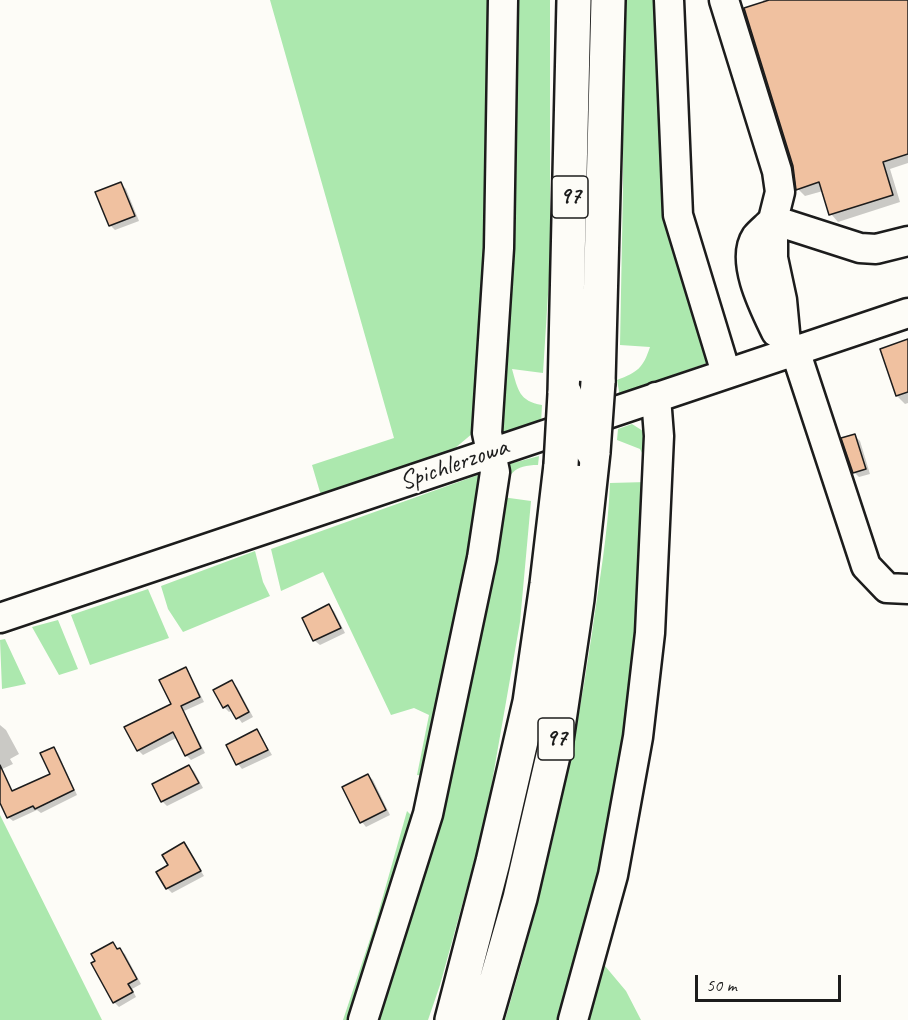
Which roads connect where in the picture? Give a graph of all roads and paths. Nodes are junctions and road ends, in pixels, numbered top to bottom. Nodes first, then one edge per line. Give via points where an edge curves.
1 (503, 0) edge
2 (574, 0) edge
3 (608, 0) edge
4 (669, 0) edge
5 (724, 0) edge
6 (773, 220) junction
7 (908, 241) edge
8 (908, 313) edge
9 (791, 352) junction
10 (726, 373) junction
11 (656, 397) junction
12 (492, 452) junction
13 (908, 589) edge
14 (0, 618) edge
15 (363, 1020) edge
16 (452, 1020) edge
17 (485, 1020) edge
18 (573, 1020) edge

1 - 12 street via 499,248 487,433
2 - 16 main road, 97, bridge via 565,394 547,584 530,702
3 - 17 main road, 97, bridge via 598,382 577,599 555,747
4 - 10 street via 678,214
5 - 6 street via 777,171 780,192
6 - 7 street via 860,248 876,249
6 - 9 street via 773,258
8 - 9 street, Spichlerzowa
9 - 10 street, Spichlerzowa
9 - 13 street via 866,566 887,588
10 - 11 street, Spichlerzowa
11 - 12 street, Spichlerzowa
11 - 18 street via 659,436 650,633 638,737 614,875
12 - 14 street, Spichlerzowa
12 - 15 street via 495,472 482,558 428,814

